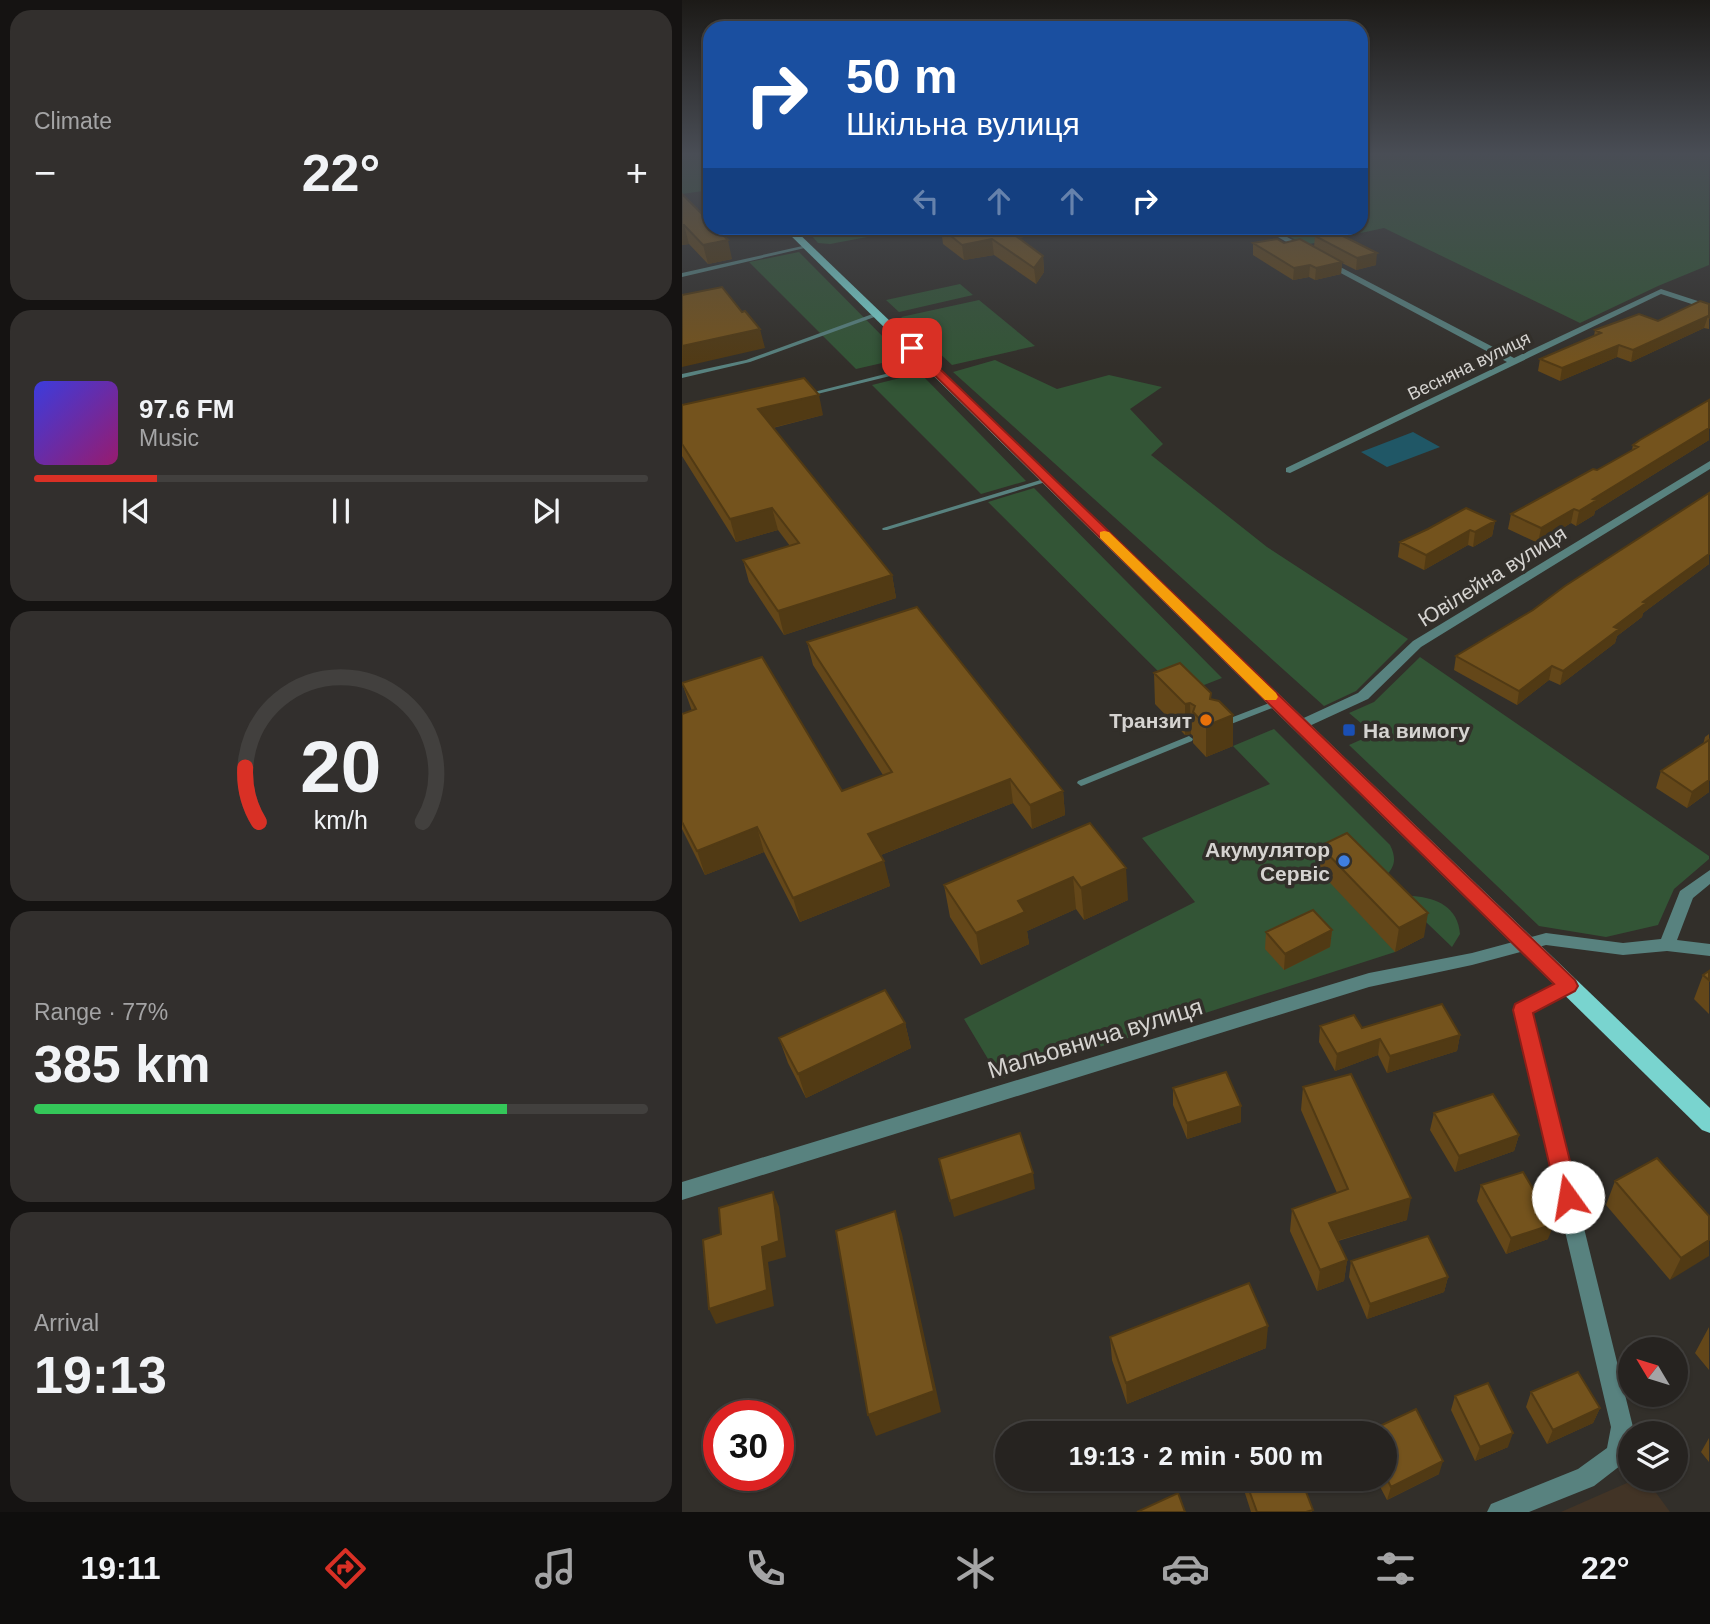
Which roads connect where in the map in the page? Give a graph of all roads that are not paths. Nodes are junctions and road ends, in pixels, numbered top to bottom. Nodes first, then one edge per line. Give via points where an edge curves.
1 (795, 235) edge
2 (1279, 235) edge
3 (807, 246) junction
4 (682, 275) edge
5 (1709, 308) edge
6 (878, 314) junction
7 (1514, 362) junction
8 (929, 365) junction
9 (682, 376) edge
10 (799, 396) edge
11 (1709, 464) edge
12 (1290, 470) dead end
13 (1047, 480) junction
14 (885, 529) dead end
15 (1277, 703) junction
16 (1300, 725) junction
17 (1215, 728) edge
18 (1189, 739) dead end
19 (1081, 783) dead end
20 (1709, 875) edge
21 (1526, 944) junction
22 (1667, 944) junction
23 (1709, 950) edge
24 (1568, 986) junction
25 (1709, 1123) edge
26 (682, 1191) edge
27 (1499, 1512) edge

1 - 3 main road
2 - 7 street
3 - 4 lane
3 - 6 main road
5 - 7 street, Весняна вулиця via 1661,291
6 - 8 main road
6 - 9 lane via 748,361
7 - 12 street, Весняна вулиця
8 - 10 lane
8 - 13 main road
11 - 16 street, Ювілейна вулиця via 1417,644 1363,695
13 - 14 lane
13 - 15 main road
15 - 16 main road
15 - 17 lane
16 - 21 main road
18 - 19 lane
20 - 22 street via 1686,895
21 - 22 street, Мальовнича вулиця via 1546,939 1623,949
21 - 24 main road
21 - 26 street, Мальовнича вулиця via 1472,960 1369,980
22 - 23 street, Мальовнича вулиця
24 - 25 main road
24 - 27 street via 1522,1010 1622,1427 1617,1454 1586,1478

